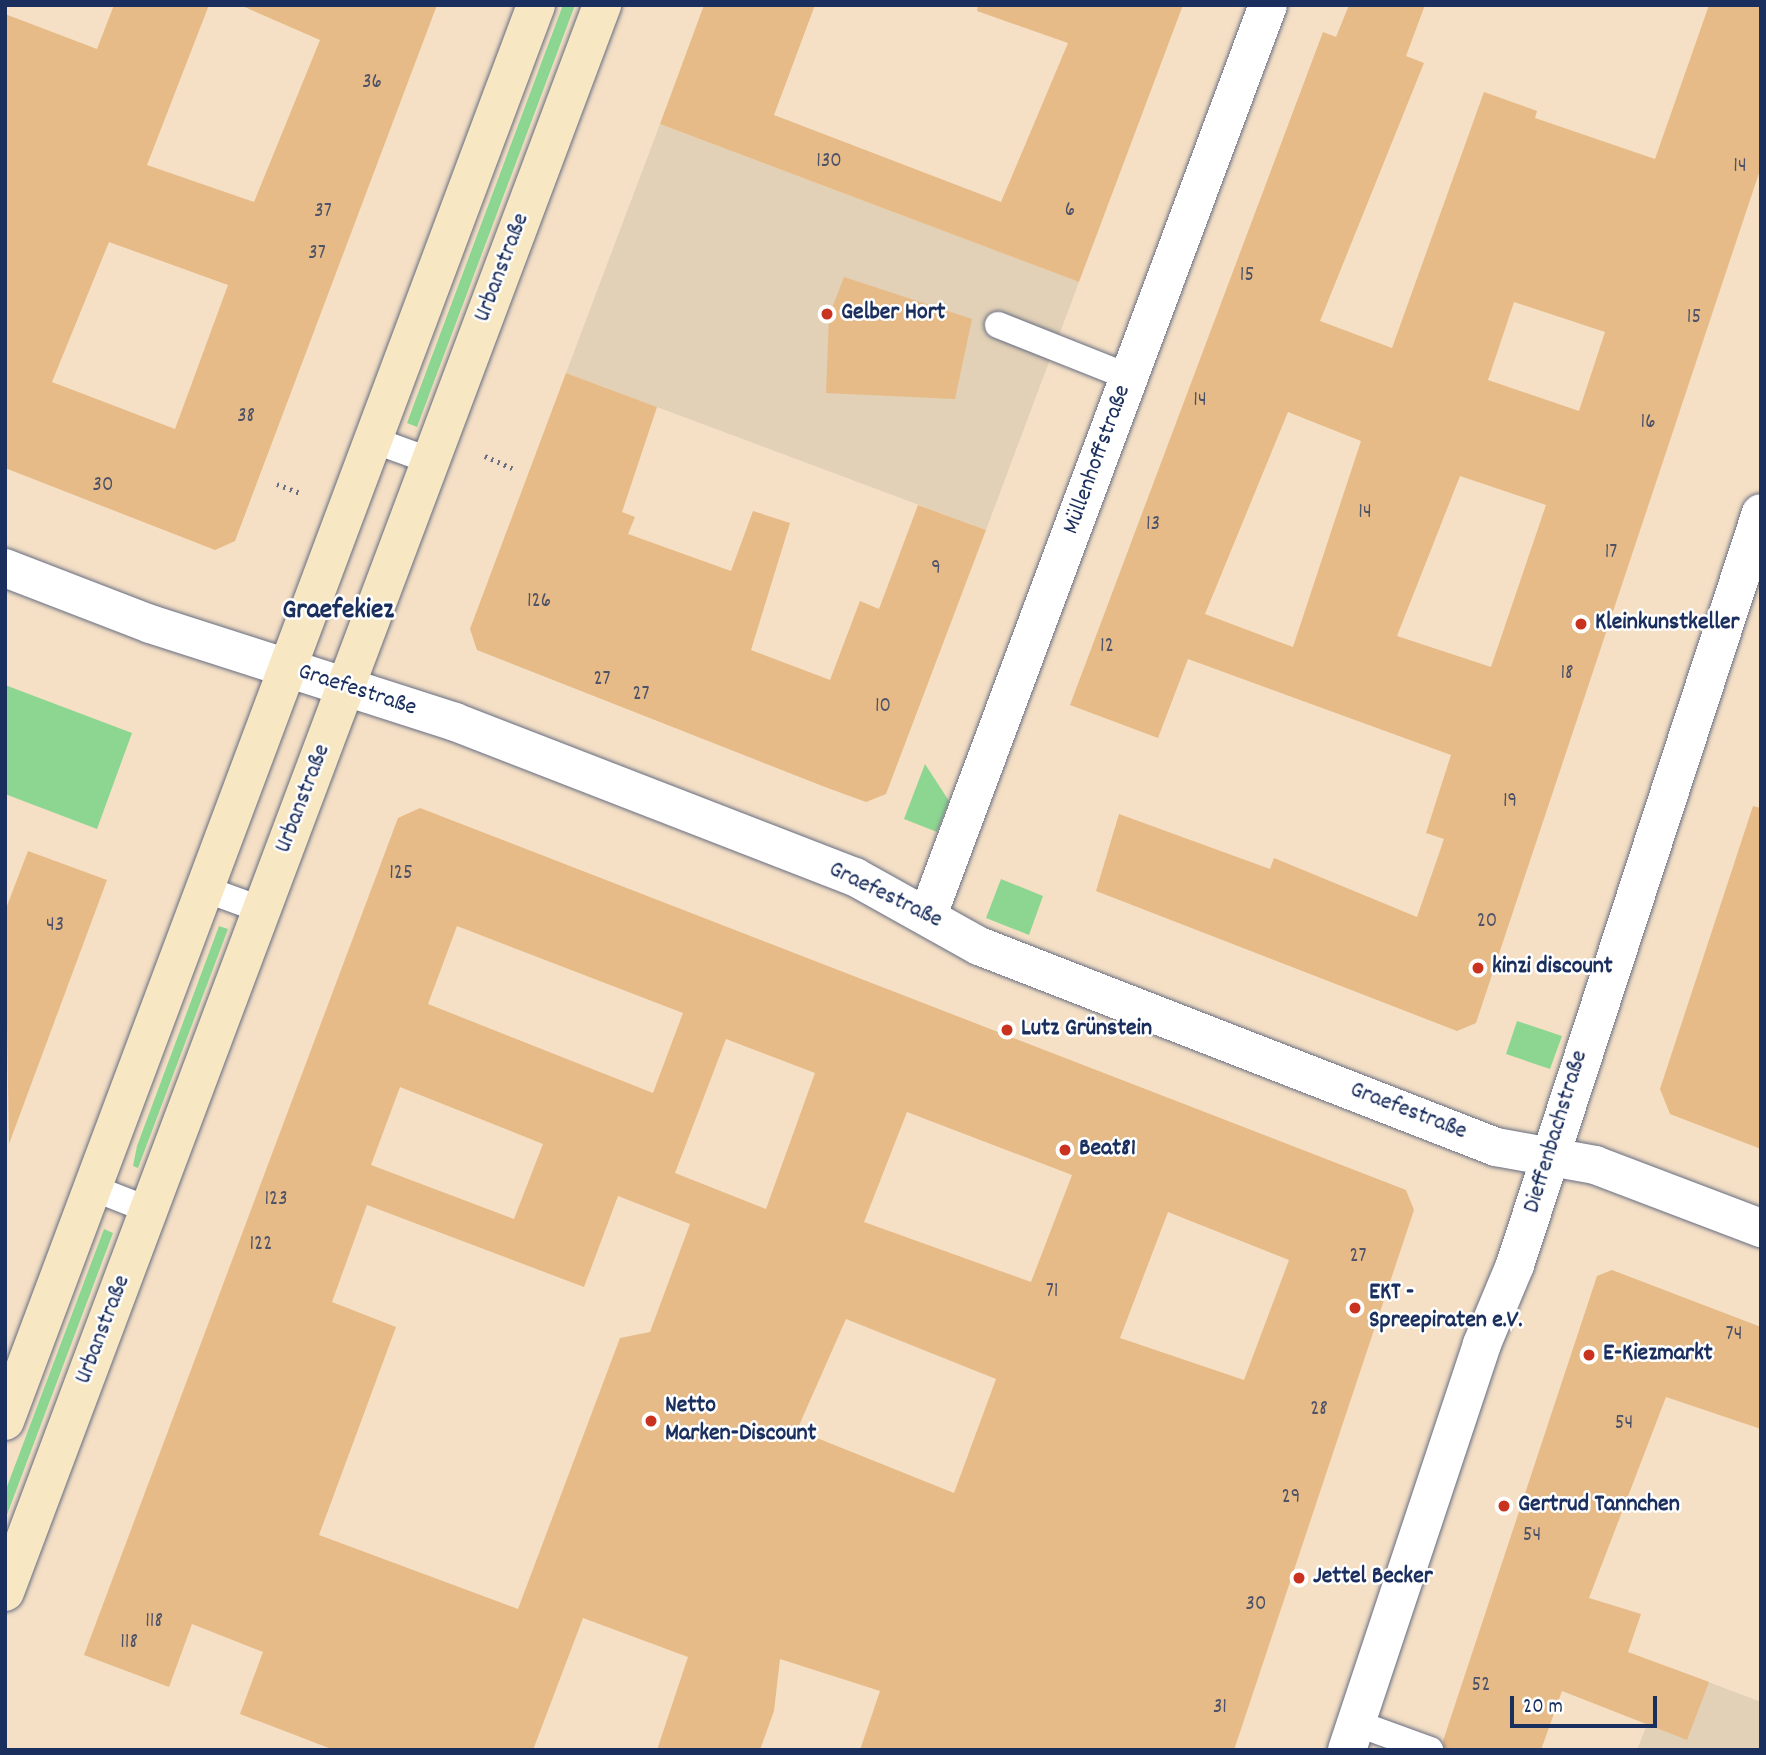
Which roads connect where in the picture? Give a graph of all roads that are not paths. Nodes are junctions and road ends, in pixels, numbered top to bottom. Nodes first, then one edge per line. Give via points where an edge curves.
1 (536, 5) edge
2 (602, 5) edge
3 (1268, 5) edge
4 (998, 325) dead end
5 (1129, 377) junction
6 (373, 440) junction
7 (430, 461) junction
8 (1761, 513) edge
9 (5, 568) edge
10 (288, 669) junction
11 (346, 687) junction
12 (205, 889) junction
13 (262, 910) junction
14 (928, 915) junction
15 (1552, 1157) junction
16 (93, 1188) junction
17 (149, 1210) junction
18 (1761, 1228) edge
19 (5, 1421) edge
20 (5, 1592) edge
21 (1352, 1736) edge
22 (1430, 1750) edge

1 - 6 main road
2 - 7 main road, Urbanstraße
3 - 5 street, Müllenhoffstraße
4 - 5 lane
5 - 14 street, Müllenhoffstraße
6 - 7 lane
6 - 10 main road
7 - 11 main road, Urbanstraße
8 - 15 street, Dieffenbachstraße
9 - 10 street, Graefestraße
10 - 11 street, Graefestraße
10 - 12 main road
11 - 13 main road, Urbanstraße
11 - 14 street, Graefestraße via 455,722 855,877
12 - 13 lane
12 - 16 main road
13 - 17 main road, Urbanstraße
14 - 15 street, Graefestraße via 979,946 1496,1147
15 - 18 street, Graefestraße via 1595,1165
15 - 21 street, Dieffenbachstraße
16 - 17 lane
16 - 19 main road
17 - 20 main road, Urbanstraße
21 - 22 lane

